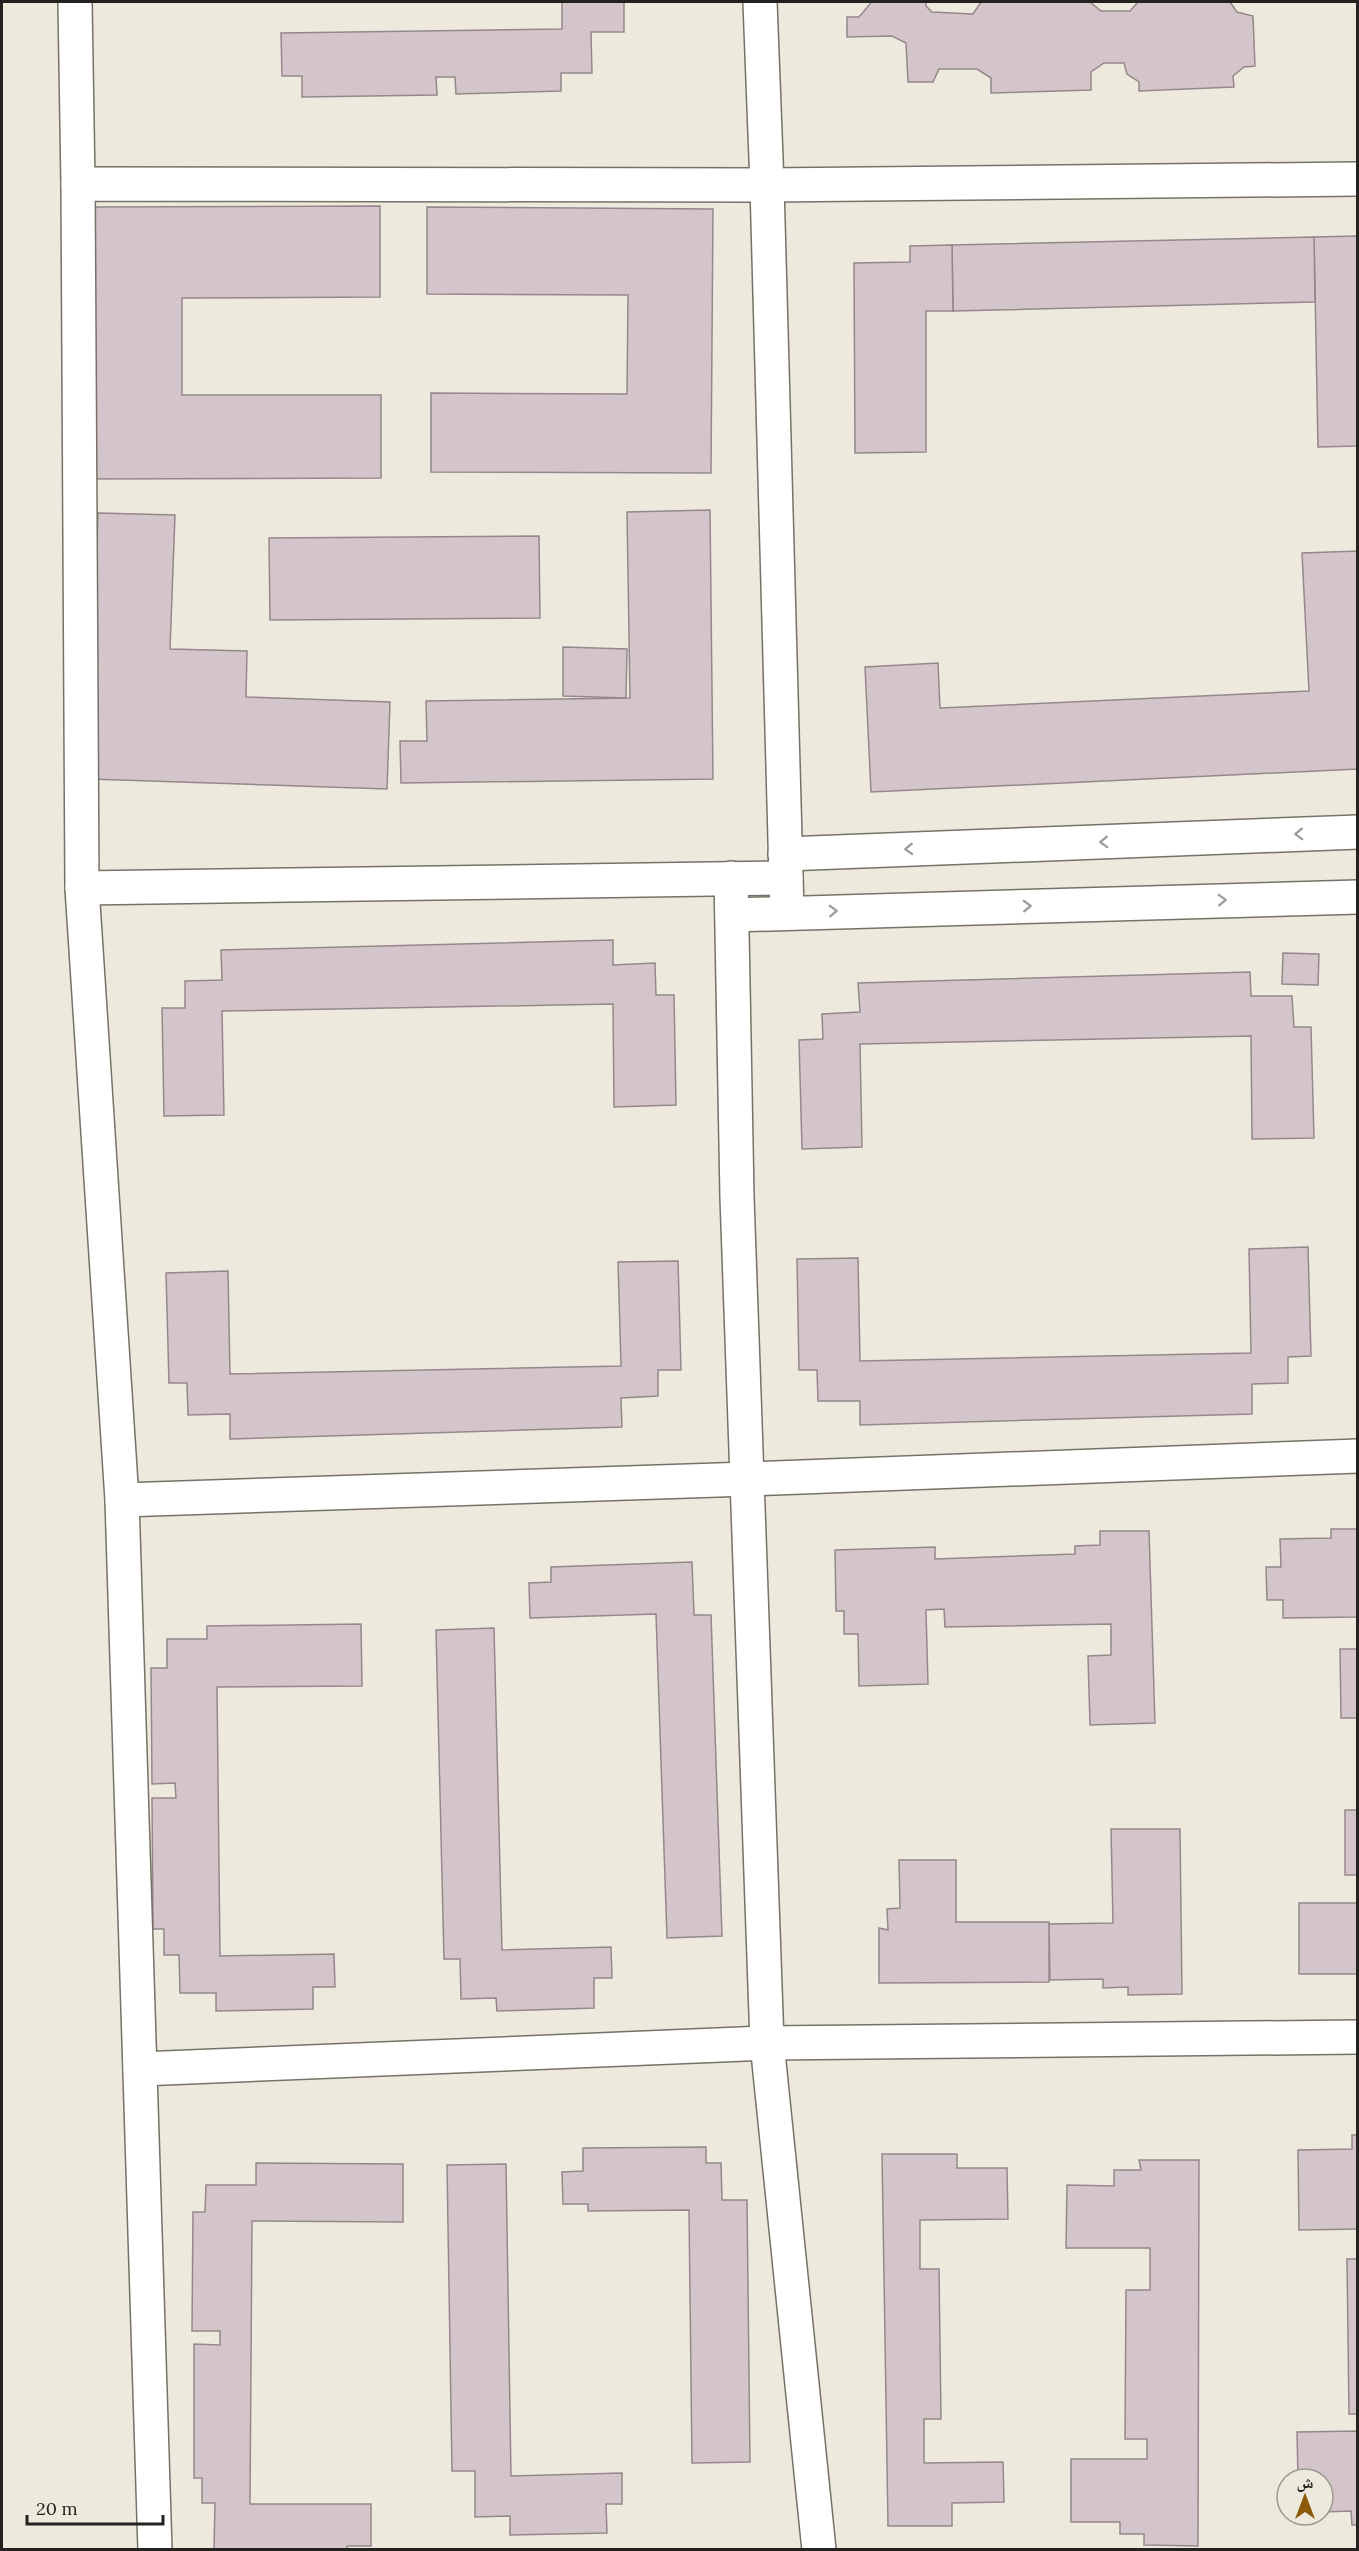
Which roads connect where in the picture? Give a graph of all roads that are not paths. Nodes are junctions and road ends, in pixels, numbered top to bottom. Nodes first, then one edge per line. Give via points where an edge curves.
1 (75, 2) edge
2 (760, 2) edge
3 (1358, 179) edge
4 (78, 184) junction
5 (767, 185) junction
6 (1358, 832) edge
7 (785, 866) junction
8 (732, 878) junction
9 (82, 888) junction
10 (1358, 897) edge
11 (787, 912) junction
12 (732, 915) junction
13 (1358, 1456) edge
14 (748, 1479) junction
15 (122, 1500) junction
16 (1358, 2037) edge
17 (767, 2043) junction
18 (140, 2069) junction
19 (155, 2550) edge
20 (819, 2550) edge

1 - 4 street
2 - 5 street
3 - 5 street
4 - 5 street
4 - 9 street
5 - 7 street
6 -> 7 street
7 - 8 street
7 - 11 street
8 - 9 street
8 - 12 street
9 - 15 street
11 -> 10 street
11 - 12 street
12 - 14 street
13 - 14 street
14 - 15 street
14 - 17 street
15 - 18 street
16 - 17 street
17 - 18 street
17 - 20 street
18 - 19 street

